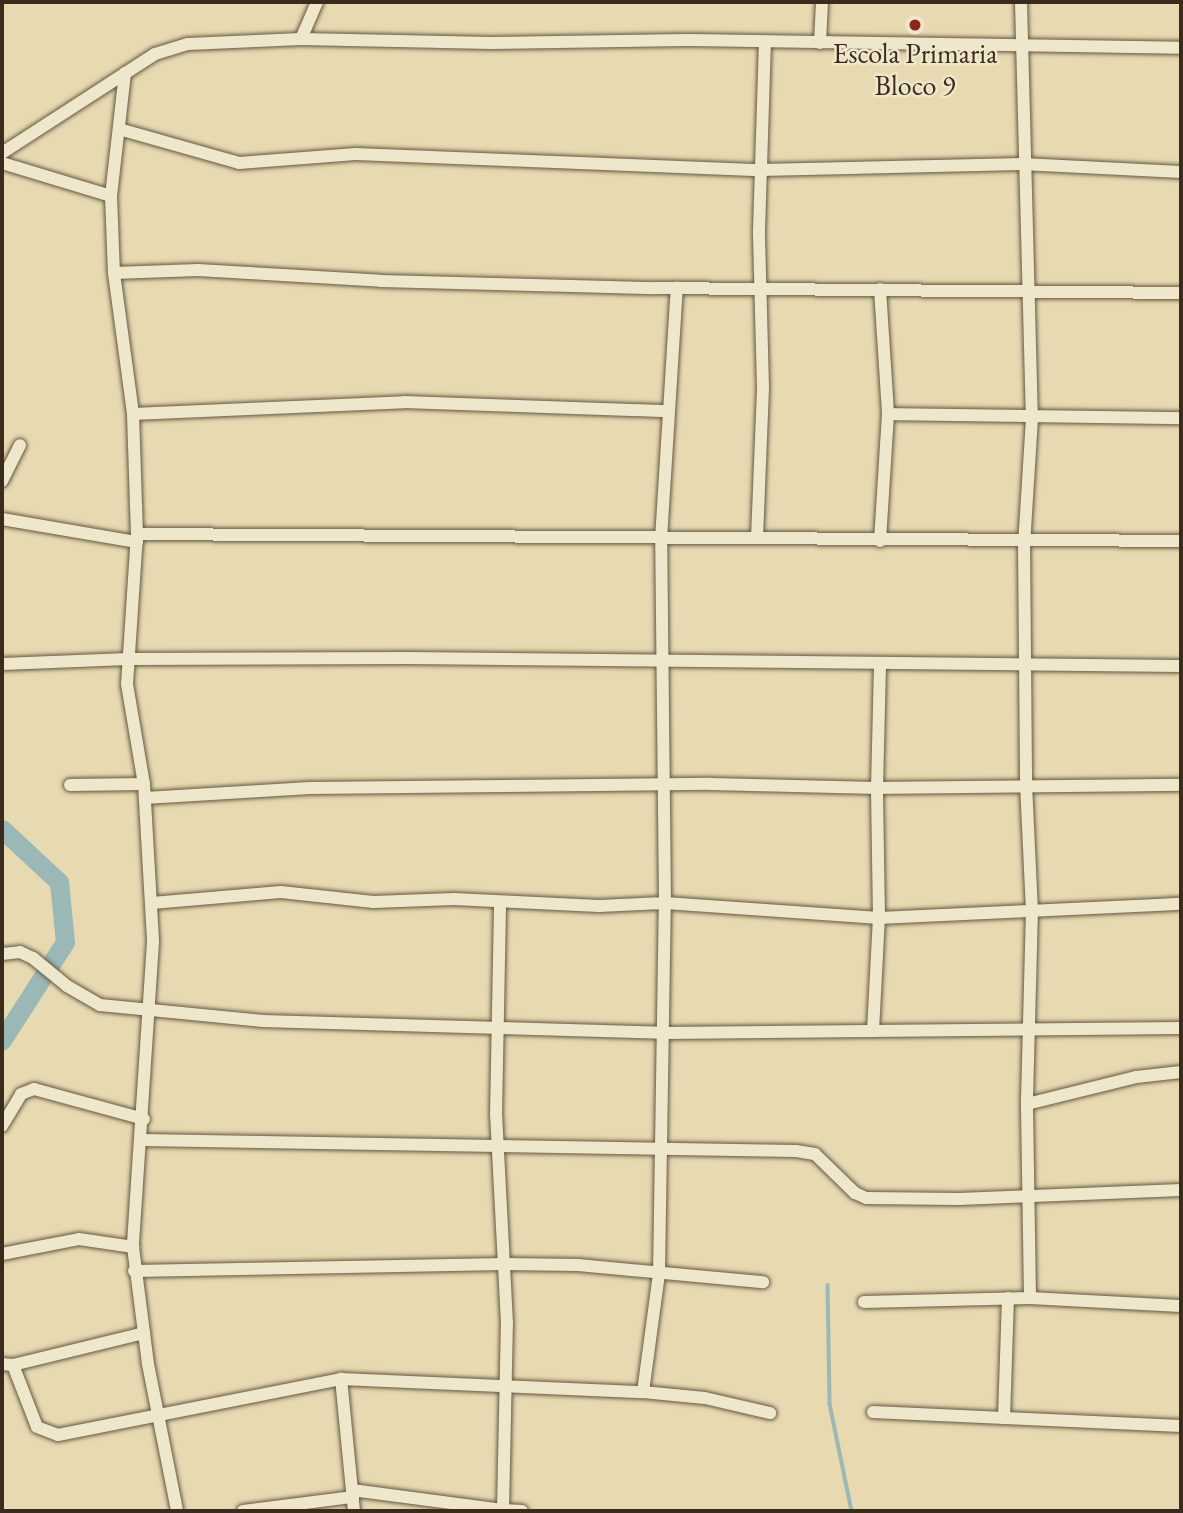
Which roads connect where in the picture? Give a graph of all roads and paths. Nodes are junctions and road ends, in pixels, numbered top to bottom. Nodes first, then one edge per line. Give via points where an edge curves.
1 (317, 2) edge
2 (822, 2) edge
3 (1021, 2) edge
4 (301, 39) junction
5 (765, 42) junction
6 (820, 43) junction
7 (1023, 47) junction
8 (1181, 48) edge
9 (125, 73) junction
10 (119, 129) junction
11 (2, 153) edge
12 (2, 163) edge
13 (1022, 164) junction
14 (760, 170) junction
15 (1181, 173) edge
16 (111, 196) junction
17 (114, 273) junction
18 (763, 286) junction
19 (677, 288) junction
20 (880, 289) junction
21 (1026, 291) junction
22 (1181, 293) edge
23 (667, 411) junction
24 (132, 414) junction
25 (888, 414) junction
26 (1031, 418) junction
27 (1181, 418) edge
28 (20, 444) dead end
29 (2, 481) edge
30 (2, 519) edge
31 (137, 538) junction
32 (757, 538) junction
33 (661, 540) junction
34 (880, 541) junction
35 (1181, 541) edge
36 (1024, 544) junction
37 (128, 659) junction
38 (663, 660) junction
39 (1024, 661) junction
40 (2, 664) edge
41 (880, 666) junction
42 (1181, 666) edge
43 (144, 784) junction
44 (1026, 784) junction
45 (69, 785) dead end
46 (663, 785) junction
47 (1181, 785) edge
48 (877, 788) junction
49 (145, 799) junction
50 (152, 903) junction
51 (500, 903) junction
52 (666, 903) junction
53 (1181, 904) edge
54 (1032, 909) junction
55 (879, 918) junction
56 (2, 954) edge
57 (150, 1009) junction
58 (498, 1026) junction
59 (1181, 1028) edge
60 (873, 1031) junction
61 (1028, 1031) junction
62 (662, 1033) junction
63 (1181, 1072) edge
64 (1027, 1104) junction
65 (144, 1119) junction
66 (2, 1126) edge
67 (142, 1140) junction
68 (498, 1145) junction
69 (663, 1152) junction
70 (1181, 1190) edge
71 (1028, 1196) junction
72 (133, 1247) junction
73 (2, 1254) edge
74 (504, 1264) junction
75 (134, 1271) junction
76 (659, 1274) junction
77 (763, 1282) dead end
78 (1008, 1298) junction
79 (1030, 1298) junction
80 (864, 1302) dead end
81 (1181, 1306) edge
82 (144, 1333) junction
83 (7, 1364) edge
84 (341, 1379) junction
85 (507, 1386) junction
86 (643, 1392) junction
87 (873, 1412) dead end
88 (770, 1413) dead end
89 (160, 1414) junction
90 (1004, 1418) junction
91 (1181, 1426) edge
92 (352, 1494) junction
93 (503, 1510) edge
94 (177, 1511) edge
95 (243, 1511) edge
96 (354, 1511) edge
97 (522, 1511) edge

1 - 4 street
2 - 6 street
3 - 7 street
4 - 5 street
4 - 9 street via 188,44 155,54
5 - 6 street
5 - 14 street
6 - 7 street
7 - 8 street
7 - 13 street
9 - 10 street
9 - 11 street
10 - 14 street via 239,163 356,154
10 - 16 street
12 - 16 street
13 - 14 street
13 - 15 street
13 - 21 street
14 - 18 street
16 - 17 street
17 - 19 street via 198,270 381,281
17 - 24 street
18 - 19 street
18 - 20 street
18 - 32 street
19 - 23 street
20 - 21 street
20 - 25 street
21 - 22 street
21 - 26 street
23 - 24 street via 404,402
23 - 33 street
24 - 31 street
25 - 26 street
25 - 34 street
26 - 27 street
26 - 36 street
28 - 29 street
30 - 31 street
31 - 33 street via 506,534
31 - 37 street
32 - 33 street
32 - 34 street
33 - 38 street
34 - 36 street
35 - 36 street
36 - 39 street
37 - 38 street
37 - 40 street
37 - 43 street via 127,684
38 - 41 street
38 - 46 street
39 - 41 street
39 - 42 street
39 - 44 street
41 - 48 street
43 - 45 street
43 - 49 street
44 - 47 street
44 - 48 street
44 - 54 street
46 - 48 street
46 - 49 street via 310,788
46 - 52 street
48 - 55 street
49 - 50 street
50 - 51 street via 281,892 373,902 454,899
50 - 57 street
51 - 52 street
51 - 58 street
52 - 55 street
52 - 62 street
53 - 54 street
54 - 55 street
54 - 61 street
55 - 60 street
56 - 57 street via 20,952 33,958 100,1005
57 - 58 street via 263,1021
57 - 65 street
58 - 62 street
58 - 68 street
59 - 61 street
60 - 61 street via 960,1027
60 - 62 street
61 - 64 street
62 - 69 street
63 - 64 street via 1136,1077
64 - 71 street
65 - 66 street via 34,1088 21,1094
65 - 67 street
67 - 68 street
67 - 72 street
68 - 69 street
68 - 74 street
69 - 71 street via 815,1154 860,1197
69 - 76 street
70 - 71 street
71 - 79 street
72 - 73 street via 79,1239
72 - 75 street
74 - 75 street
74 - 76 street
74 - 85 street
75 - 82 street
76 - 77 street
76 - 86 street
78 - 79 street
78 - 80 street
78 - 90 street
79 - 81 street
82 - 83 street
82 - 89 street
83 - 89 street via 37,1427 48,1434
84 - 85 street
84 - 89 street
84 - 92 street
85 - 86 street
85 - 93 street
86 - 88 street via 705,1398
87 - 90 street
89 - 94 street
90 - 91 street
92 - 93 street
92 - 95 street
92 - 96 street
93 - 97 street

